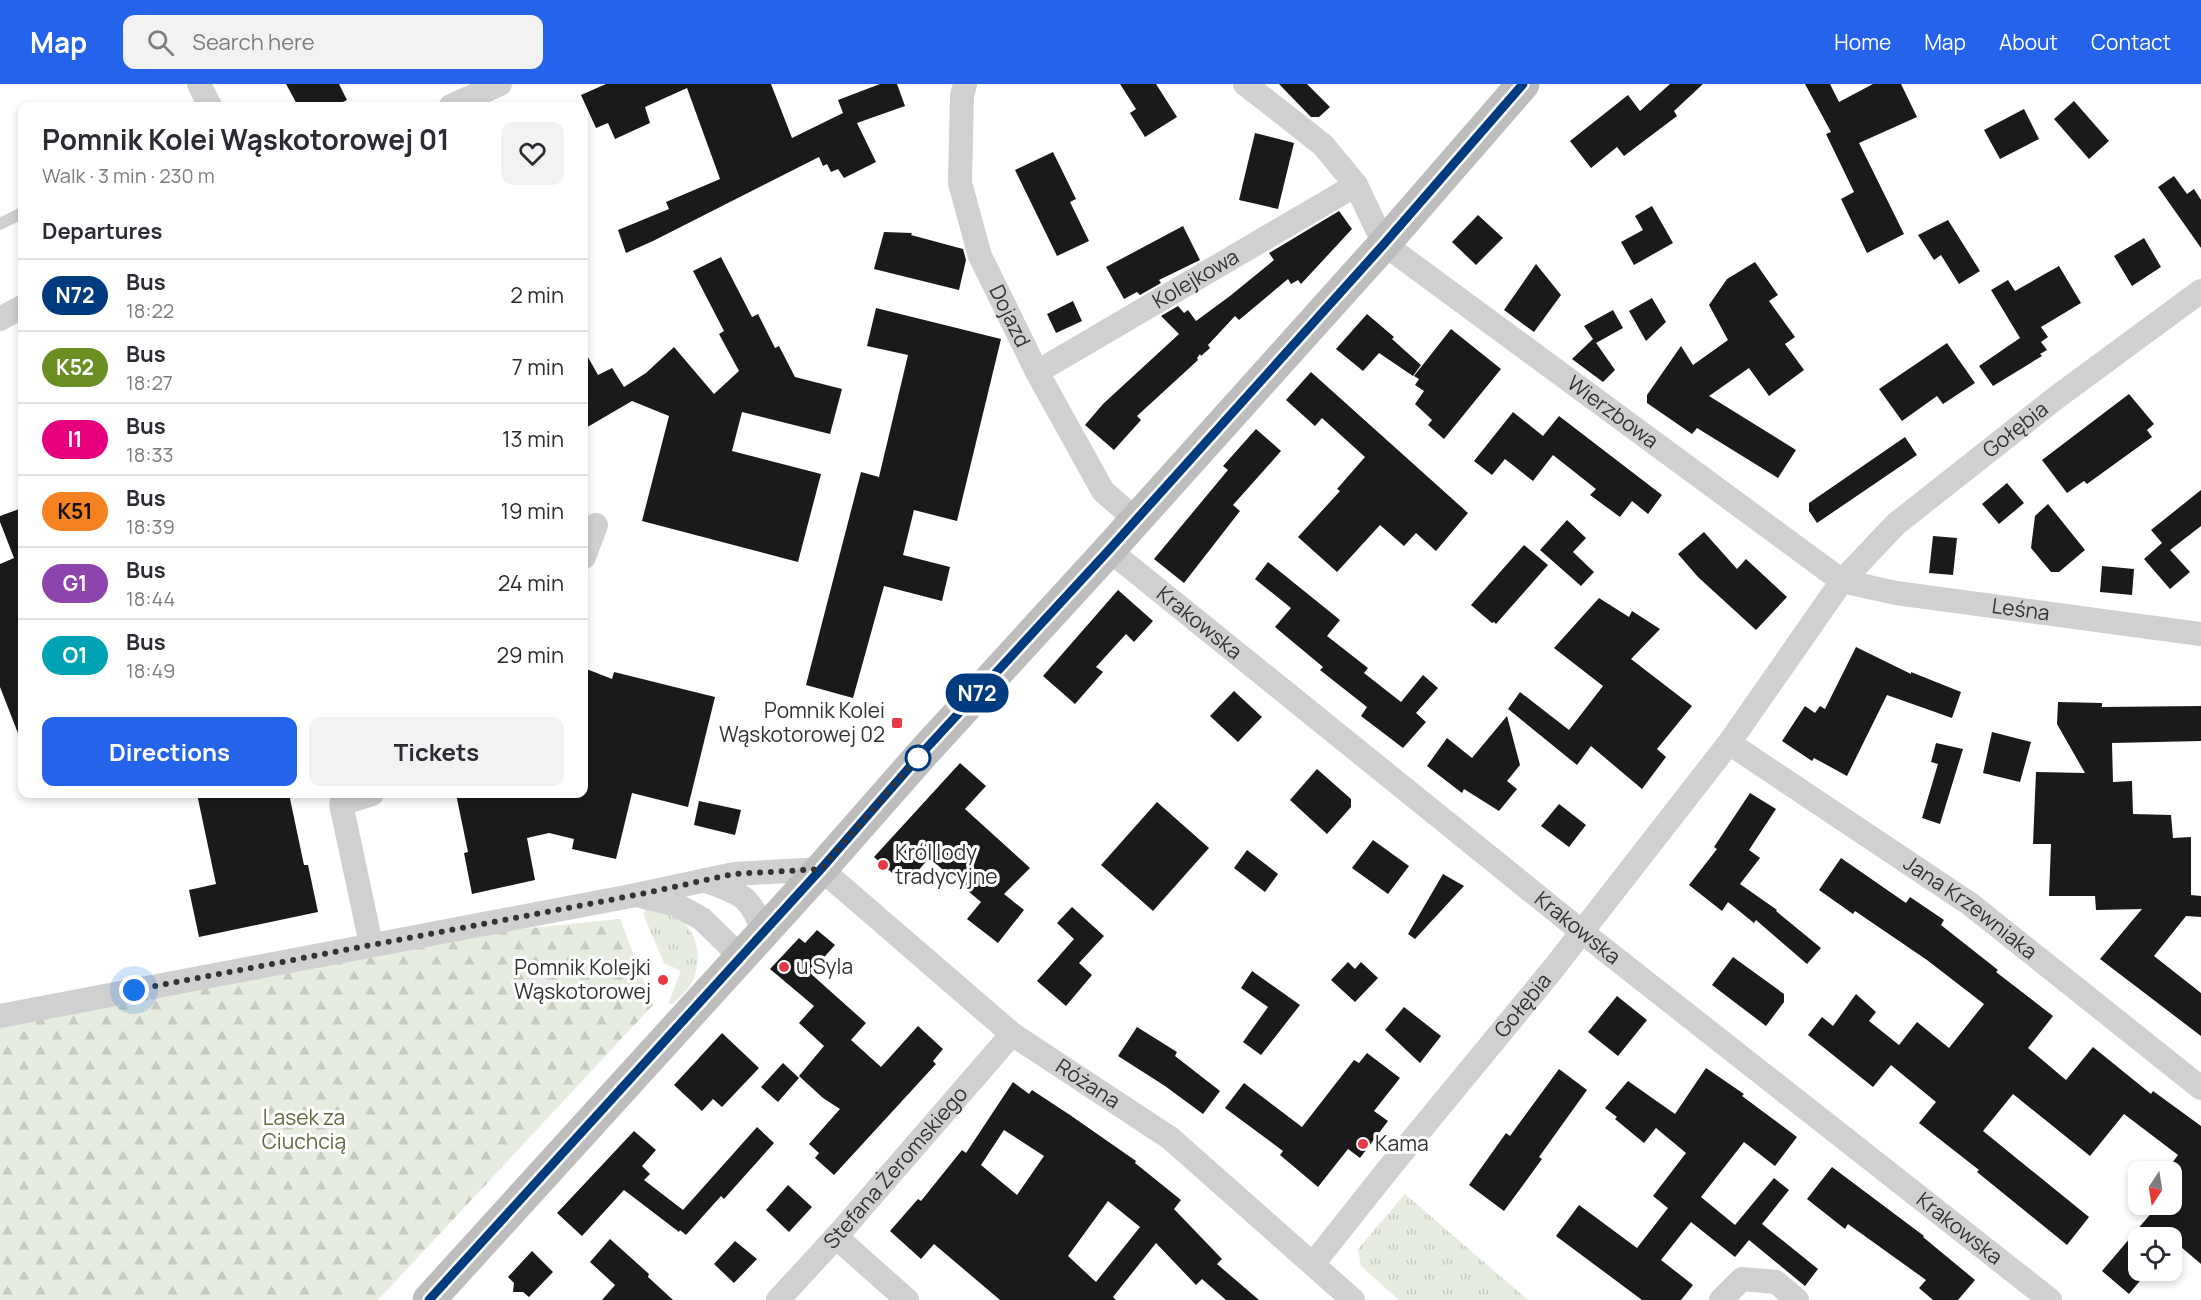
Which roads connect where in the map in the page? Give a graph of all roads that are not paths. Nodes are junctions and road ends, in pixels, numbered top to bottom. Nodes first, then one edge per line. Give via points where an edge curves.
1 (199, 84) edge
2 (500, 84) edge
3 (965, 84) edge
4 (1245, 84) edge
5 (1523, 84) edge
6 (208, 102) edge
7 (460, 102) edge
8 (1356, 185) junction
9 (18, 215) edge
10 (0, 224) edge
11 (1384, 244) junction
12 (2201, 291) edge
13 (18, 309) edge
14 (0, 319) edge
15 (1037, 372) junction
16 (1136, 520) junction
17 (596, 525) dead end
18 (588, 546) edge
19 (1109, 550) junction
20 (1842, 581) junction
21 (2201, 634) edge
22 (1729, 743) junction
23 (360, 798) edge
24 (821, 869) junction
25 (704, 880) junction
26 (636, 895) junction
27 (763, 932) junction
28 (1582, 932) junction
29 (371, 944) junction
30 (741, 957) junction
31 (0, 1016) edge
32 (1012, 1034) junction
33 (2201, 1088) edge
34 (836, 1237) junction
35 (1313, 1264) junction
36 (429, 1300) edge
37 (778, 1300) edge
38 (907, 1300) edge
39 (1353, 1300) edge
40 (1721, 1300) edge
41 (1797, 1300) edge
42 (2050, 1300) edge

1 - 6 street
2 - 7 street
3 - 15 street, Dojazd via 960,183 980,256
4 - 8 street via 1323,145
5 - 11 main road
8 - 11 street
8 - 15 street, Kolejkowa
9 - 10 lane
11 - 16 main road
11 - 20 street, Wierzbowa
12 - 20 street, Gołębia via 2057,397 1896,524
13 - 14 street
15 - 16 street, Dojazd via 1103,491
16 - 19 main road
17 - 18 street
19 - 24 main road
19 - 28 street, Krakowska
20 - 21 street, Leśna via 1905,594
20 - 22 street, Gołębia
22 - 28 street, Gołębia
22 - 33 street, Jana Krzewniaka via 1970,904
23 - 29 street via 341,804
24 - 25 street via 734,874
24 - 27 main road
24 - 32 street, Różana
25 - 26 street
25 - 27 street via 742,895 756,913
26 - 29 street
26 - 30 street via 675,904 702,919
27 - 30 main road
28 - 35 street, Gołębia
28 - 42 street, Krakowska
29 - 31 street
30 - 36 main road
32 - 34 street, Stefana Żeromskiego
32 - 35 street, Różana via 1170,1138
34 - 37 street, Stefana Żeromskiego
34 - 38 street
35 - 39 street, Różana
40 - 41 street via 1742,1279 1776,1282

